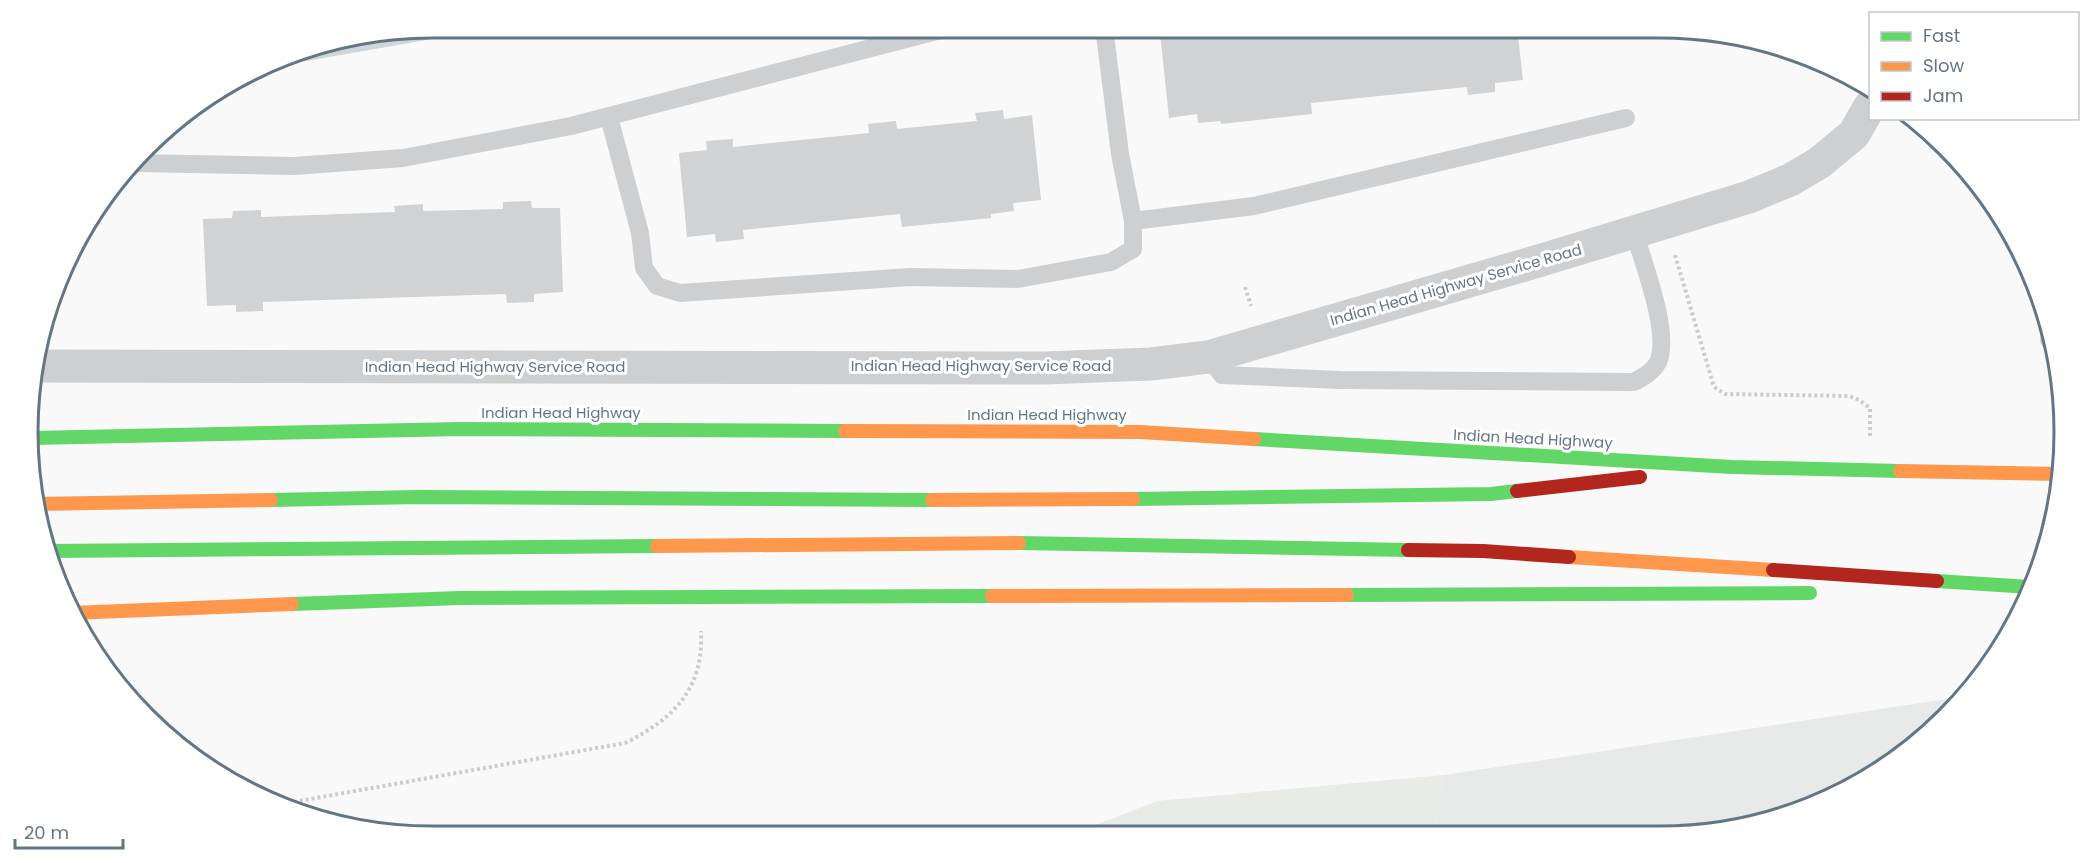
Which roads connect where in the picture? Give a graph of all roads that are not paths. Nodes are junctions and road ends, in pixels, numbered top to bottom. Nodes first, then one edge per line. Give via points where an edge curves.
1 (910, 38) edge
2 (1105, 38) edge
3 (1869, 108) edge
4 (609, 117) junction
5 (1626, 118) dead end
6 (143, 163) edge
7 (1133, 221) junction
8 (1634, 232) junction
9 (1208, 357) junction
10 (43, 366) edge
11 (38, 438) edge
12 (1732, 467) junction
13 (2051, 474) edge
14 (44, 504) edge
15 (56, 551) edge
16 (2022, 586) edge
17 (1896, 592) dead end
18 (2019, 592) edge
19 (1824, 593) dead end
20 (82, 613) edge

1 - 4 lane
2 - 7 lane
3 - 8 street, Indian Head Highway Service Road via 1854,134 1819,163 1790,180 1749,197
4 - 6 lane via 403,158 294,166
4 - 7 lane via 640,233 644,268 657,286 680,293 910,277 1018,279 1112,262 1133,249
5 - 7 lane via 1254,206
8 - 9 street, Indian Head Highway Service Road
8 - 9 lane via 1662,329 1662,349 1651,372 1634,382 1222,375
9 - 10 street, Indian Head Highway Service Road via 1151,364 1044,368
11 - 12 highway, Indian Head Highway via 461,429 1140,432
12 - 13 highway, Indian Head Highway
12 - 14 highway via 1479,494 1008,501 418,496
15 - 16 highway via 1008,543 1483,551
17 - 18 highway
19 - 20 highway via 460,598

